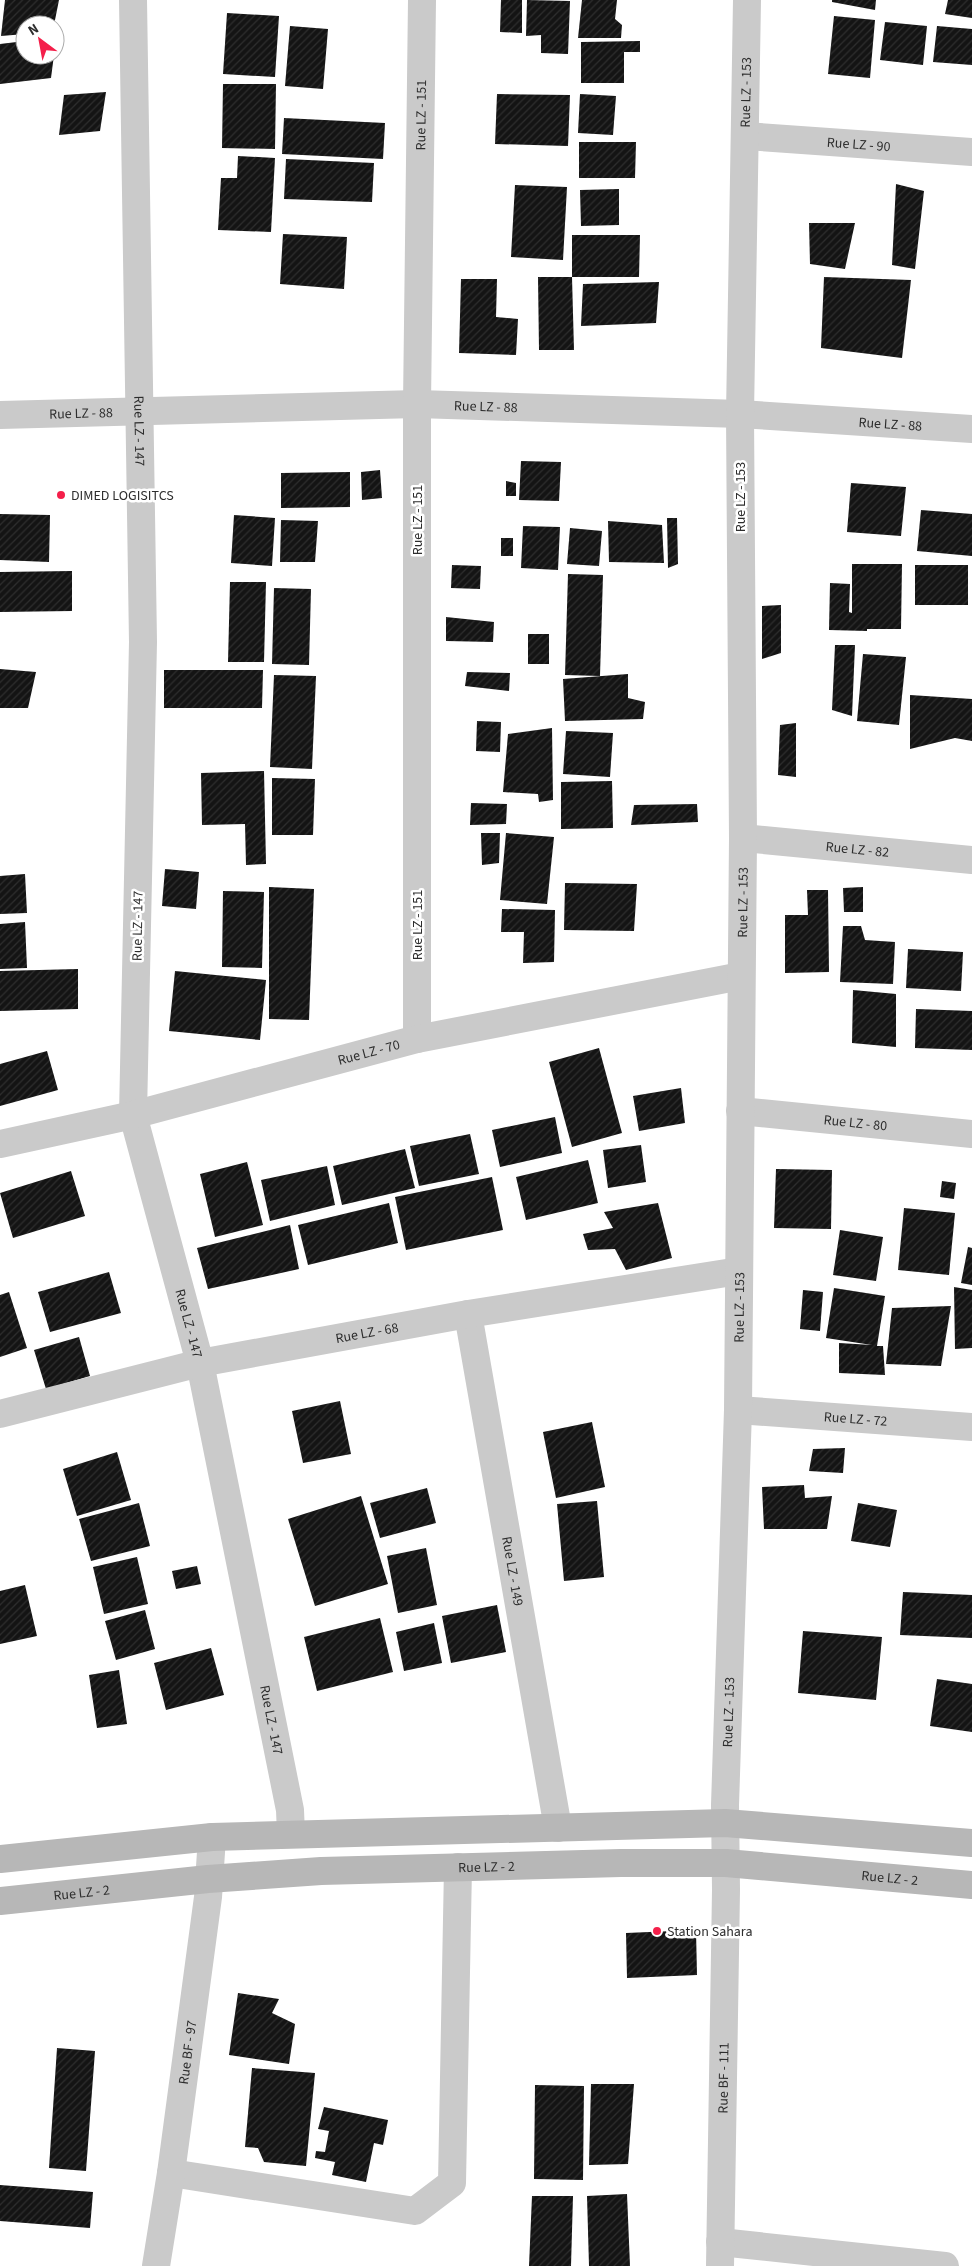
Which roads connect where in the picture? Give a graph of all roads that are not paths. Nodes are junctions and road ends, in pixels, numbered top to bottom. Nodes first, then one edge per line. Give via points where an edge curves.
1 (132, 0) edge
2 (422, 0) edge
3 (747, 0) edge
4 (745, 136) junction
5 (972, 152) edge
6 (416, 404) junction
7 (139, 411) junction
8 (740, 414) junction
9 (0, 415) edge
10 (972, 429) edge
11 (742, 838) junction
12 (972, 860) edge
13 (742, 976) junction
14 (417, 1039) junction
15 (740, 1112) junction
16 (133, 1115) junction
17 (972, 1134) edge
18 (0, 1144) edge
19 (739, 1271) junction
20 (468, 1314) junction
21 (200, 1363) junction
22 (738, 1410) junction
23 (0, 1414) edge
24 (972, 1427) edge
25 (725, 1814) junction
26 (558, 1828) junction
27 (291, 1834) junction
28 (212, 1837) junction
29 (972, 1843) edge
30 (0, 1858) edge
31 (726, 1863) junction
32 (458, 1866) junction
33 (208, 1879) junction
34 (972, 1885) edge
35 (0, 1901) edge
36 (171, 2173) junction
37 (720, 2254) edge
38 (156, 2266) edge
39 (945, 2266) edge

1 - 7 street, Rue LZ - 147
2 - 6 street, Rue LZ - 151
3 - 4 street, Rue LZ - 153
4 - 5 street, Rue LZ - 90
4 - 8 street, Rue LZ - 153
6 - 7 street, Rue LZ - 88
6 - 8 street, Rue LZ - 88
6 - 14 street, Rue LZ - 151
7 - 9 street, Rue LZ - 88
7 - 16 street, Rue LZ - 147 via 143,642
8 - 10 street, Rue LZ - 88
8 - 11 street, Rue LZ - 153
11 - 12 street, Rue LZ - 82
11 - 13 street, Rue LZ - 153
13 - 14 street, Rue LZ - 70
13 - 15 street, Rue LZ - 153
14 - 16 street, Rue LZ - 70
15 - 17 street, Rue LZ - 80
15 - 19 street, Rue LZ - 153
16 - 18 street, Rue LZ - 70
16 - 21 street, Rue LZ - 147
19 - 20 street, Rue LZ - 68
19 - 22 street, Rue LZ - 153
20 - 21 street, Rue LZ - 68
20 - 26 street, Rue LZ - 149
21 - 23 street, Rue LZ - 68
21 - 27 street, Rue LZ - 147 via 290,1810
22 - 24 street, Rue LZ - 72
22 - 25 street, Rue LZ - 153
25 - 26 main road
25 - 29 main road
25 - 31 street, Rue LZ - 153
26 - 27 main road
27 - 28 main road
28 - 30 main road
28 - 33 street, Rue BF - 97
31 - 32 main road, Rue LZ - 2
31 - 34 main road, Rue LZ - 2
31 - 37 street, Rue BF - 111
32 - 33 main road, Rue LZ - 2
32 - 36 street via 452,2184 416,2211
33 - 35 main road, Rue LZ - 2
33 - 36 street, Rue BF - 97
36 - 38 street, Rue BF - 97
37 - 39 street

